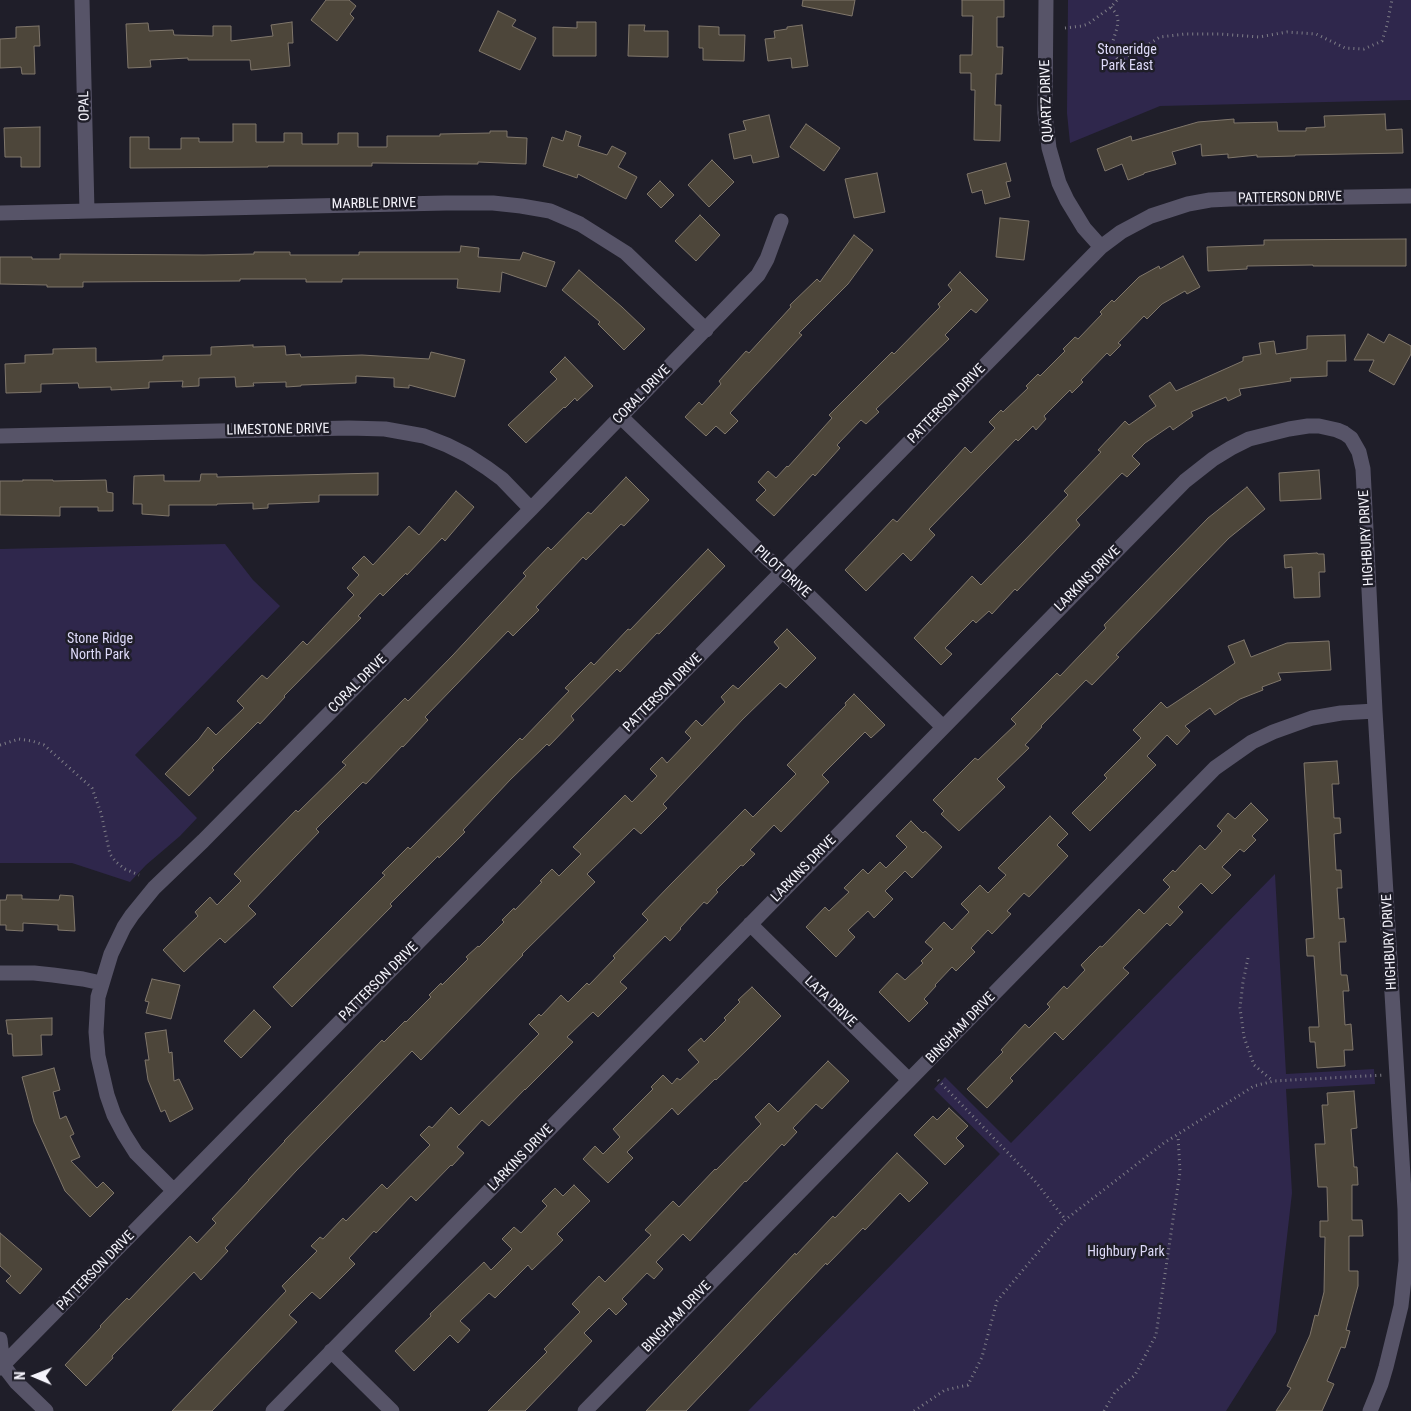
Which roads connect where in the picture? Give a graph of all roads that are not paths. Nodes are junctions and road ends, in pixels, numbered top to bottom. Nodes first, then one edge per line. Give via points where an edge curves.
1 (82, 0) edge
2 (1046, 0) edge
3 (1411, 196) edge
4 (87, 211) junction
5 (0, 213) edge
6 (781, 221) dead end
7 (1101, 247) junction
8 (706, 330) junction
9 (621, 417) junction
10 (0, 436) edge
11 (1363, 469) joint
12 (531, 509) junction
13 (783, 572) junction
14 (1375, 711) junction
15 (943, 727) junction
16 (750, 924) junction
17 (0, 973) edge
18 (102, 983) junction
19 (1404, 1058) edge
20 (909, 1080) junction
21 (174, 1192) junction
22 (0, 1339) edge
23 (331, 1351) junction
24 (1, 1366) edge
25 (46, 1411) edge
26 (273, 1411) edge
27 (392, 1411) edge
28 (585, 1411) edge
29 (1370, 1411) edge

1 - 4 street, OPAL
2 - 7 street, QUARTZ DRIVE via 1045,113 1049,148 1067,200 1084,228
3 - 7 street, PATTERSON DRIVE via 1210,200 1151,216
4 - 5 street, MARBLE DRIVE
4 - 8 street, MARBLE DRIVE via 492,202 550,211 580,224 626,253
6 - 8 street, CORAL DRIVE via 758,275
7 - 13 street, PATTERSON DRIVE
8 - 9 street, CORAL DRIVE
9 - 12 street, CORAL DRIVE
9 - 13 street, PILOT DRIVE
10 - 12 street, LIMESTONE DRIVE via 385,429 424,436 468,455 502,479
11 - 14 street, HIGHBURY DRIVE
11 - 15 street, LARKINS DRIVE via 1351,438 1328,427 1308,426 1272,432 1231,448 1185,481
12 - 18 street, CORAL DRIVE via 154,888 124,927
13 - 15 street, PILOT DRIVE
13 - 21 street, PATTERSON DRIVE
14 - 19 street, HIGHBURY DRIVE
14 - 20 street, BINGHAM DRIVE via 1304,720 1252,742 1215,768
15 - 16 street, LARKINS DRIVE
16 - 20 street, LATA DRIVE
16 - 23 street, LARKINS DRIVE
17 - 18 street via 44,974
18 - 21 street, CORAL DRIVE via 96,1011 96,1032 107,1095 114,1115 136,1153
19 - 29 street, HIGHBURY DRIVE via 1404,1283 1391,1350
20 - 28 street, BINGHAM DRIVE
21 - 24 street, PATTERSON DRIVE
22 - 24 street
23 - 26 street, LARKINS DRIVE
23 - 27 street
24 - 25 street

